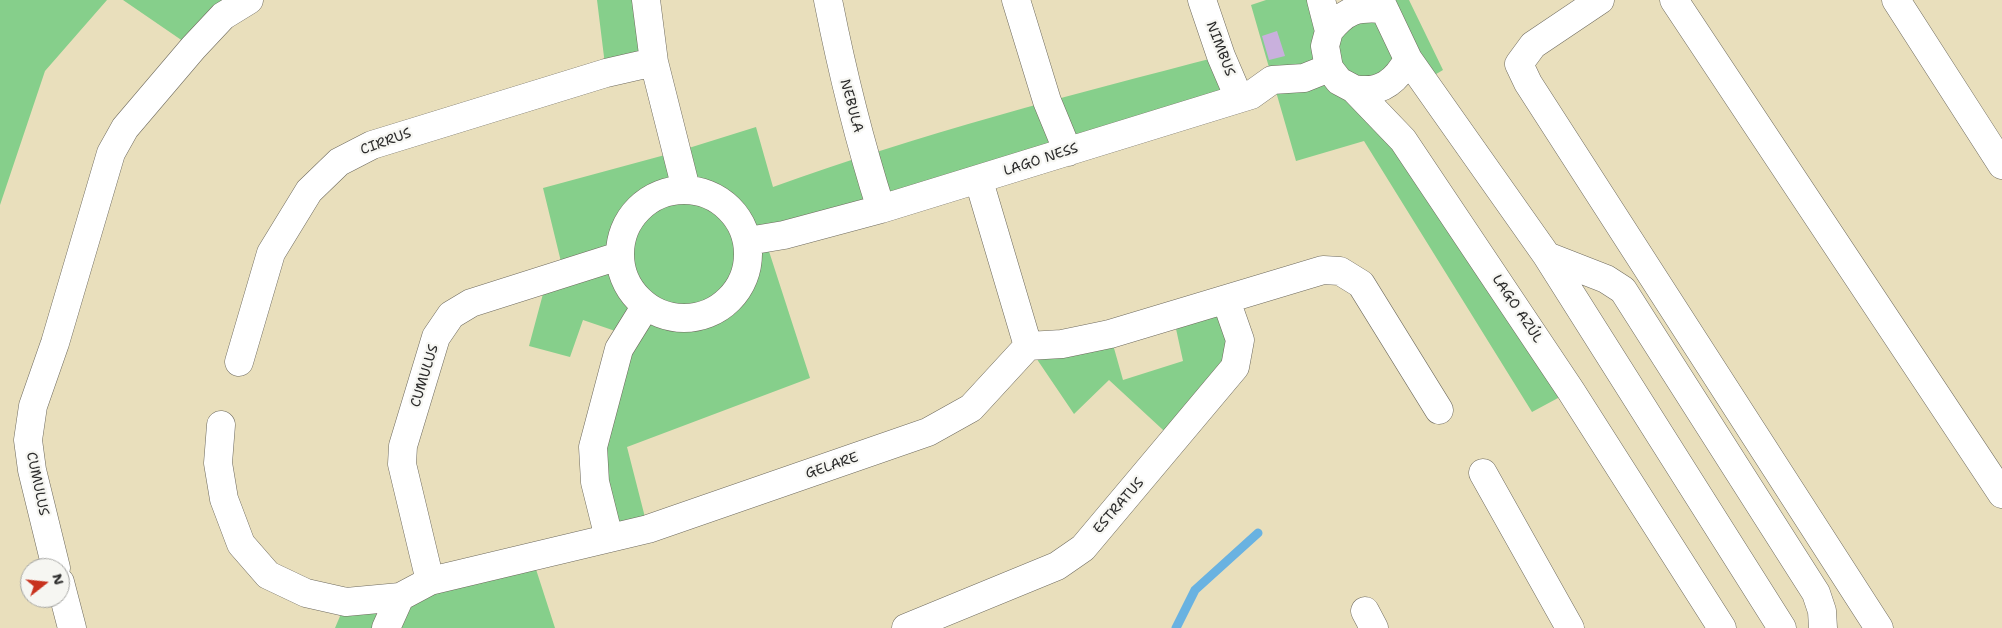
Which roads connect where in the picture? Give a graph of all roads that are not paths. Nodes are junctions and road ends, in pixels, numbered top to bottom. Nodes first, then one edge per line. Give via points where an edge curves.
1 (249, 0) edge
2 (646, 0) edge
3 (828, 0) edge
4 (1016, 0) edge
5 (1202, 0) edge
6 (1321, 0) edge
7 (1600, 0) edge
8 (1674, 0) edge
9 (1896, 0) edge
10 (1381, 5) edge
11 (1329, 30) junction
12 (1408, 59) junction
13 (654, 62) junction
14 (1329, 68) junction
15 (1354, 89) junction
16 (1245, 96) junction
17 (1068, 152) junction
18 (2002, 165) edge
19 (979, 181) junction
20 (686, 189) junction
21 (881, 209) junction
22 (748, 241) junction
23 (620, 256) junction
24 (1547, 256) junction
25 (1226, 300) junction
26 (645, 307) junction
27 (1028, 346) junction
28 (239, 362) dead end
29 (1439, 410) dead end
30 (221, 425) dead end
31 (1751, 428) junction
32 (1724, 449) junction
33 (1483, 472) dead end
34 (2002, 494) edge
35 (610, 538) junction
36 (54, 558) edge
37 (430, 581) junction
38 (400, 598) junction
39 (67, 608) edge
40 (72, 628) edge
41 (386, 628) edge
42 (906, 628) edge
43 (1570, 628) edge
44 (1722, 628) edge
45 (1782, 628) edge
46 (1823, 628) edge
47 (1879, 628) edge

1 - 36 street, CUMULUS via 223,16 125,128 111,153 33,406 28,440
2 - 13 street
3 - 21 street, NEBULA via 844,78
4 - 17 street via 1047,101
5 - 16 street, NIMBUS via 1221,56
6 - 11 street
7 - 31 street via 1533,44 1519,64
8 - 34 street
9 - 18 street
10 - 11 street via 1341,16
10 - 12 street
11 - 14 street via 1325,46
12 - 15 street via 1400,75 1384,88
12 - 24 street
13 - 20 street
13 - 28 street, CIRRUS via 597,76 372,145 339,162 309,190 271,253
14 - 15 street, LAGO AZÚL via 1339,81
14 - 16 street, LAGO NESS
15 - 44 street, LAGO AZÚL via 1403,140 1571,390
16 - 17 street, LAGO NESS
17 - 19 street, LAGO NESS
19 - 21 street, LAGO NESS
19 - 27 street
20 - 22 street via 714,196 735,214
20 - 23 street via 653,197 628,221
21 - 22 street, LAGO NESS via 784,235
22 - 26 street via 748,268 734,297 708,316 676,319
23 - 26 street via 626,285
23 - 37 street, CUMULUS via 471,303 451,315 436,337 403,446 402,464
24 - 32 street via 1606,279 1623,290
24 - 45 street
25 - 27 street via 1110,334 1062,344
25 - 29 street via 1322,270 1340,271 1361,284
25 - 42 street, ESTRATUS via 1240,340 1235,367 1083,548 1057,566
26 - 35 street via 619,349 593,447 596,482
27 - 35 street, GELARE via 971,408 928,432 648,529
30 - 38 street via 218,463 224,499 241,544 268,575 306,593 346,602
31 - 32 street
31 - 47 street
32 - 46 street via 1816,593
33 - 43 street
35 - 37 street, GELARE
37 - 38 street
38 - 41 street
39 - 40 street

